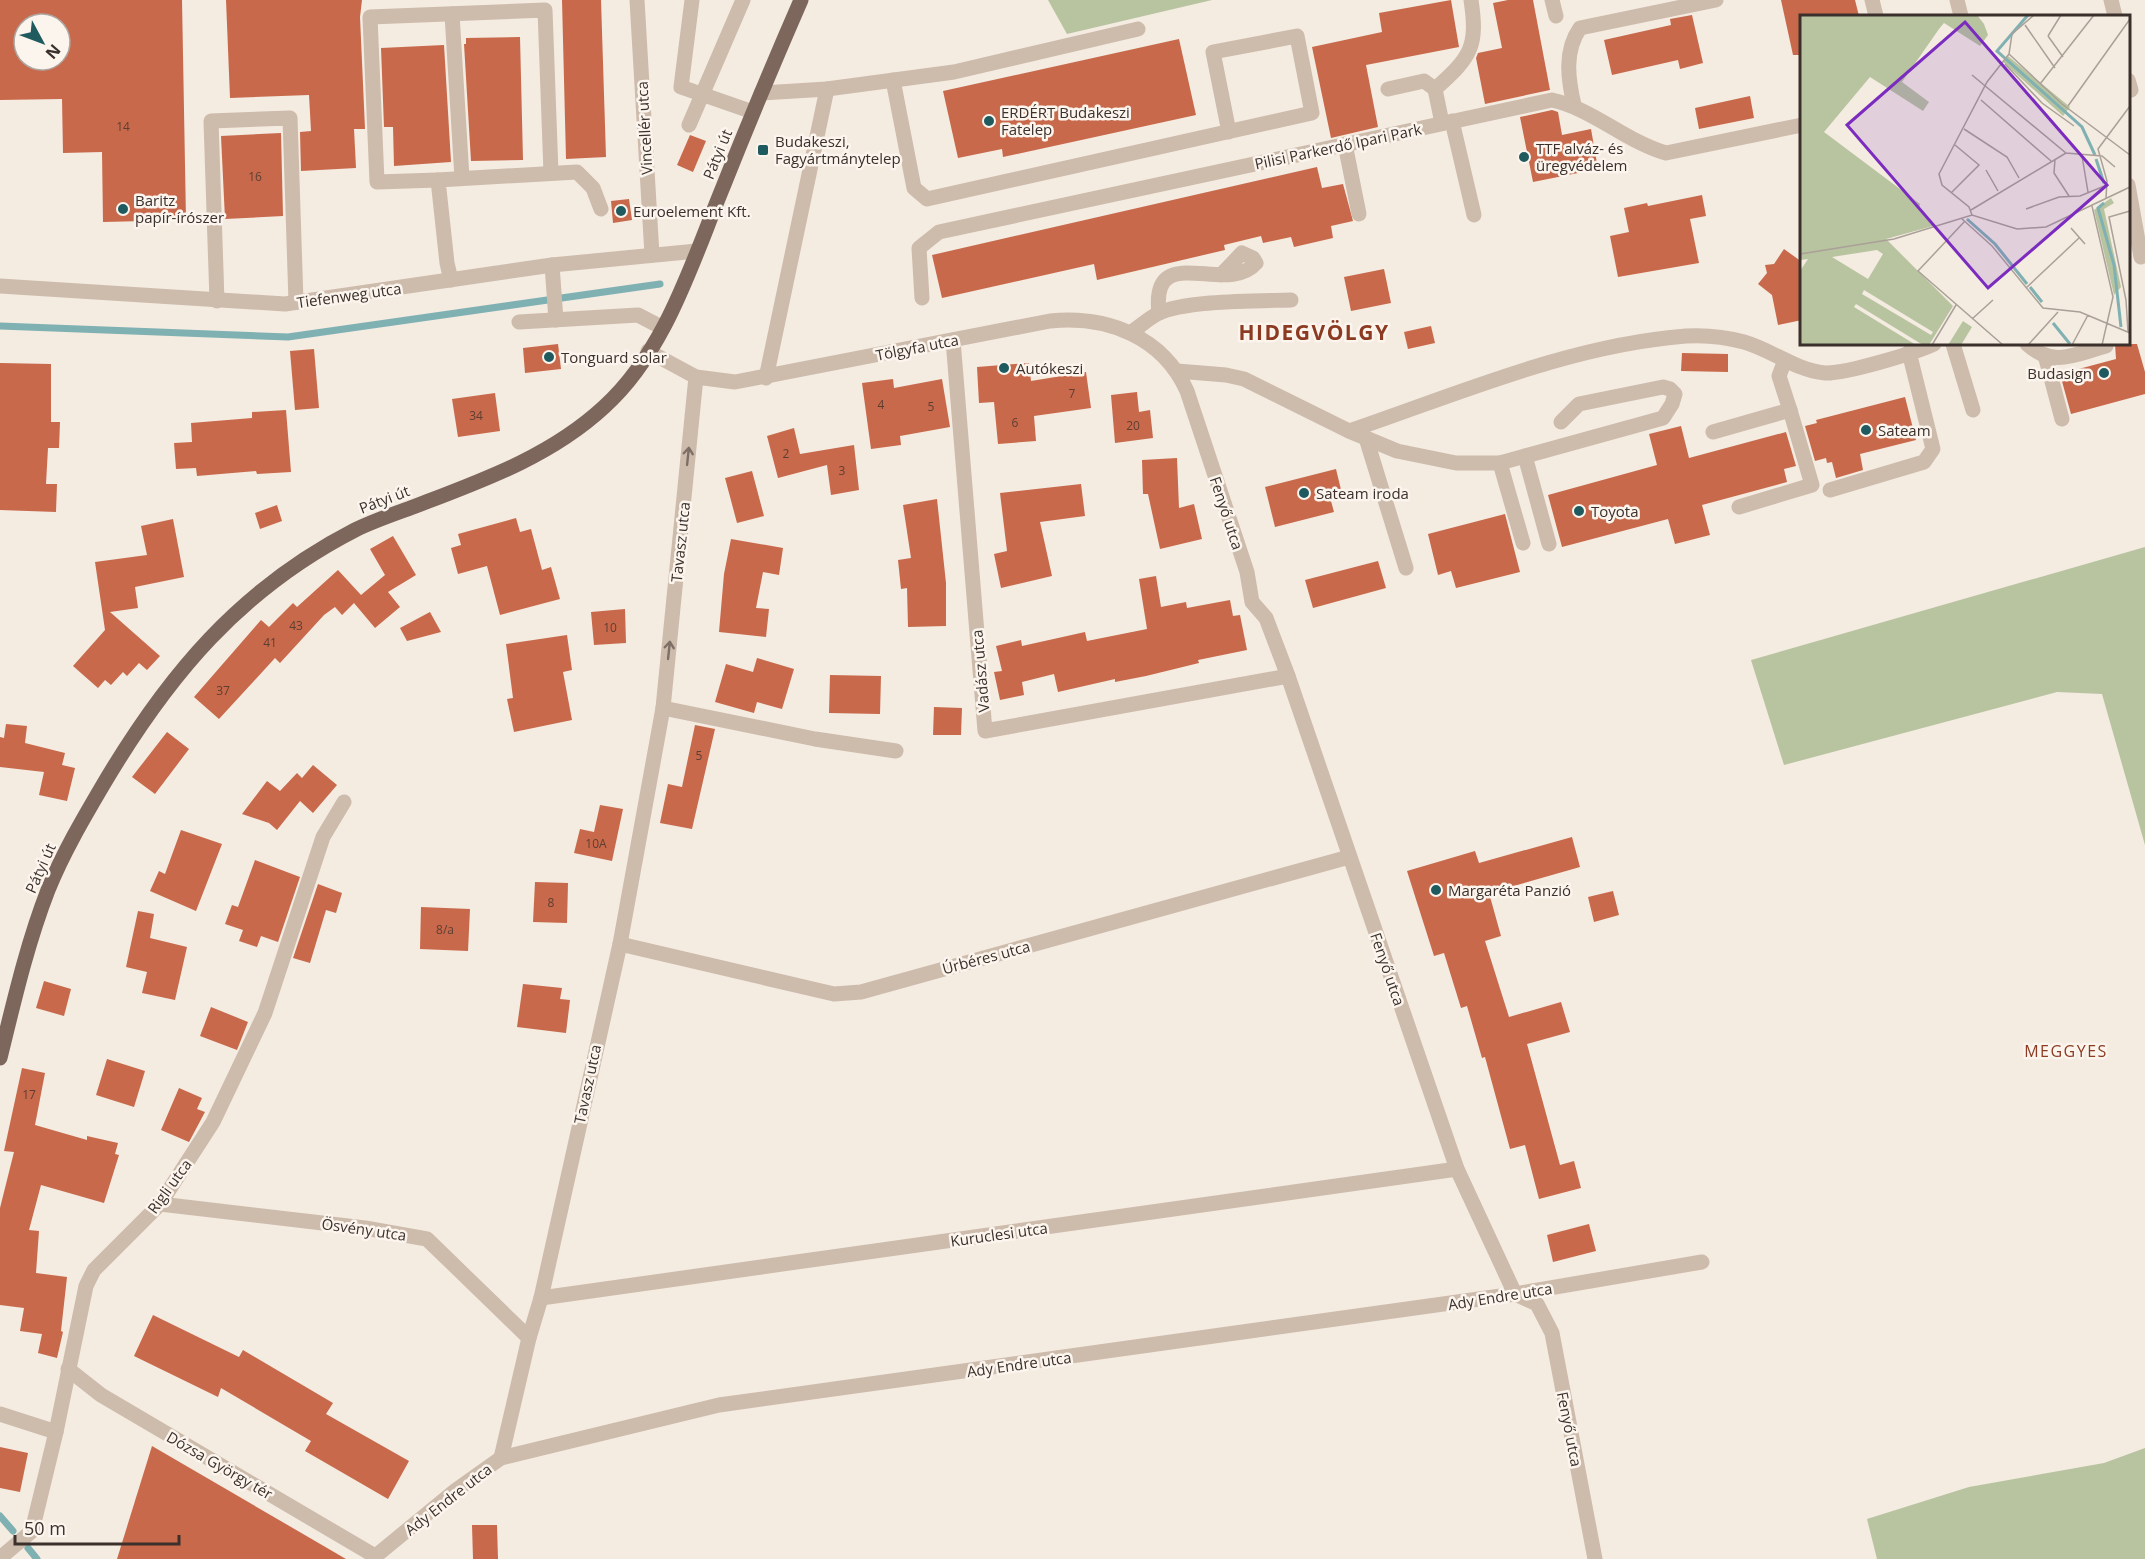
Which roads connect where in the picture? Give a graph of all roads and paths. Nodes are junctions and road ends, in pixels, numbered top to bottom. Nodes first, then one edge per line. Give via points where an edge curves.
1 (637, 0) edge
2 (692, 0) edge
3 (743, 0) edge
4 (801, 0) edge
5 (1471, 0) edge
6 (1552, 0) edge
7 (1716, 0) edge
8 (1872, 0) edge
9 (1956, 0) edge
10 (2111, 0) edge
11 (452, 14) junction
12 (1876, 15) edge
13 (1961, 15) edge
14 (2115, 15) edge
15 (1556, 16) dead end
16 (1138, 29) dead end
17 (893, 80) junction
18 (827, 89) junction
19 (1388, 89) dead end
20 (1435, 89) junction
21 (703, 93) junction
22 (761, 93) junction
23 (1574, 105) junction
24 (753, 112) junction
25 (1447, 122) junction
26 (689, 125) dead end
27 (1800, 125) edge
28 (1229, 132) junction
29 (1345, 144) junction
30 (551, 173) junction
31 (462, 178) junction
32 (438, 180) junction
33 (2130, 199) edge
34 (601, 208) dead end
35 (1359, 214) dead end
36 (1474, 214) dead end
37 (697, 251) junction
38 (652, 255) junction
39 (2138, 257) edge
40 (552, 265) junction
41 (1221, 275) dead end
42 (451, 280) junction
43 (0, 286) edge
44 (922, 298) dead end
45 (1291, 300) dead end
46 (217, 301) junction
47 (296, 302) junction
48 (1159, 313) junction
49 (556, 320) junction
50 (519, 322) dead end
51 (663, 328) junction
52 (1130, 333) junction
53 (953, 340) junction
54 (1931, 345) edge
55 (1953, 345) edge
56 (2028, 345) edge
57 (2106, 346) dead end
58 (648, 351) junction
59 (1909, 352) junction
60 (2044, 356) junction
61 (1785, 360) junction
62 (1177, 371) junction
63 (696, 377) junction
64 (766, 378) junction
65 (1790, 410) junction
66 (1973, 410) dead end
67 (2062, 418) dead end
68 (1561, 422) dead end
69 (1349, 431) junction
70 (1713, 432) dead end
71 (1366, 438) junction
72 (1525, 456) junction
73 (1500, 463) junction
74 (1830, 490) dead end
75 (1739, 507) dead end
76 (1523, 543) dead end
77 (1549, 544) dead end
78 (1406, 568) dead end
79 (1288, 676) junction
80 (663, 708) junction
81 (896, 751) dead end
82 (344, 802) dead end
83 (1349, 857) junction
84 (620, 944) junction
85 (0, 1058) edge
86 (1457, 1169) junction
87 (160, 1204) junction
88 (1702, 1262) dead end
89 (1515, 1294) junction
90 (541, 1298) junction
91 (529, 1338) junction
92 (68, 1369) junction
93 (0, 1414) edge
94 (56, 1432) junction
95 (501, 1458) junction
96 (374, 1557) edge
97 (0, 1558) edge
98 (1595, 1559) edge

1 - 38 street, Vincellér utca
2 - 21 street via 681,87
3 - 21 street
4 - 22 main road, Pátyi út
5 - 20 street via 1476,32 1468,55
6 - 15 street
7 - 23 street via 1580,28 1570,42 1569,82
8 - 12 street
9 - 13 street
10 - 14 street
11 - 30 street via 545,10
11 - 31 street
11 - 32 street via 370,17 377,182
16 - 17 street via 991,64
17 - 18 street
17 - 28 street via 914,188 927,199
18 - 22 street
18 - 64 street
19 - 20 street via 1424,81
20 - 25 street
21 - 24 street
21 - 26 street
22 - 24 main road, Pátyi út
23 - 25 street, Pilisi Parkerdő Ipari Park via 1552,100
23 - 27 street, Pilisi Parkerdő Ipari Park via 1645,147 1666,153
24 - 37 main road, Pátyi út
25 - 29 street, Pilisi Parkerdő Ipari Park
25 - 36 street
28 - 28 street via 1312,113 1297,36 1213,52
29 - 35 street
29 - 44 street, Pilisi Parkerdő Ipari Park via 939,232 919,248
30 - 31 street
30 - 34 street via 577,172 593,188
31 - 32 street
32 - 42 street
33 - 39 street
37 - 38 street, Tiefenweg utca
37 - 51 main road, Pátyi út
38 - 40 street, Tiefenweg utca
40 - 42 street, Tiefenweg utca
40 - 49 street
41 - 48 street via 1175,273 1162,281 1157,295
42 - 47 street, Tiefenweg utca
43 - 46 street, Tiefenweg utca
45 - 48 street via 1227,302
46 - 47 street, Tiefenweg utca
46 - 47 street via 211,121 290,118
48 - 52 street
49 - 50 street
49 - 51 street via 638,315
51 - 58 main road, Pátyi út
52 - 53 street, Tölgyfa utca via 1105,322 1063,319
52 - 62 street, Tölgyfa utca via 1164,356
53 - 64 street, Tölgyfa utca
53 - 79 street, Vadász utca via 985,730
54 - 59 street
55 - 66 street
56 - 60 street
57 - 60 street via 2056,359
58 - 63 street, Tölgyfa utca
58 - 85 main road, Pátyi út via 604,407 558,443 517,466 357,529 293,566 209,637 154,705 78,829 49,887 29,944
59 - 61 street via 1826,373
59 - 74 street via 1933,448 1924,462
60 - 67 street
61 - 65 street via 1779,376
61 - 69 street via 1745,342 1715,336 1646,342 1548,363
62 - 69 street via 1244,379
62 - 79 street, Fenyő utca via 1247,572 1252,602 1266,618
63 - 64 street, Tölgyfa utca via 735,382
80 -> 63 street, Tavasz utca
65 - 70 street
65 - 75 street via 1812,485
68 - 72 street via 1579,404 1664,387 1675,394 1663,418
69 - 71 street
71 - 73 street via 1397,451 1456,463
71 - 78 street
72 - 73 street
72 - 77 street
73 - 76 street
79 - 83 street, Fenyő utca
80 - 81 street
80 - 84 street, Tavasz utca
82 - 87 street, Rigli utca via 322,837 265,1013 213,1122
83 - 84 street, Úrbéres utca via 861,992 834,994
83 - 86 street, Fenyő utca
84 - 90 street, Tavasz utca
86 - 89 street, Fenyő utca
86 - 90 street, Kuruclesi utca
87 - 91 street, Ösvény utca via 427,1239
87 - 92 street, Rigli utca via 94,1270 86,1286
88 - 89 street, Ady Endre utca
89 - 95 street, Ady Endre utca via 719,1405
89 - 98 street, Fenyő utca via 1537,1305 1552,1333
90 - 91 street, Tavasz utca
91 - 95 street, Tavasz utca
92 - 94 street, Rigli utca
92 - 96 street, Dózsa György tér via 101,1395
93 - 94 street
94 - 97 street, Rigli utca via 32,1531
95 - 96 street, Ady Endre utca

